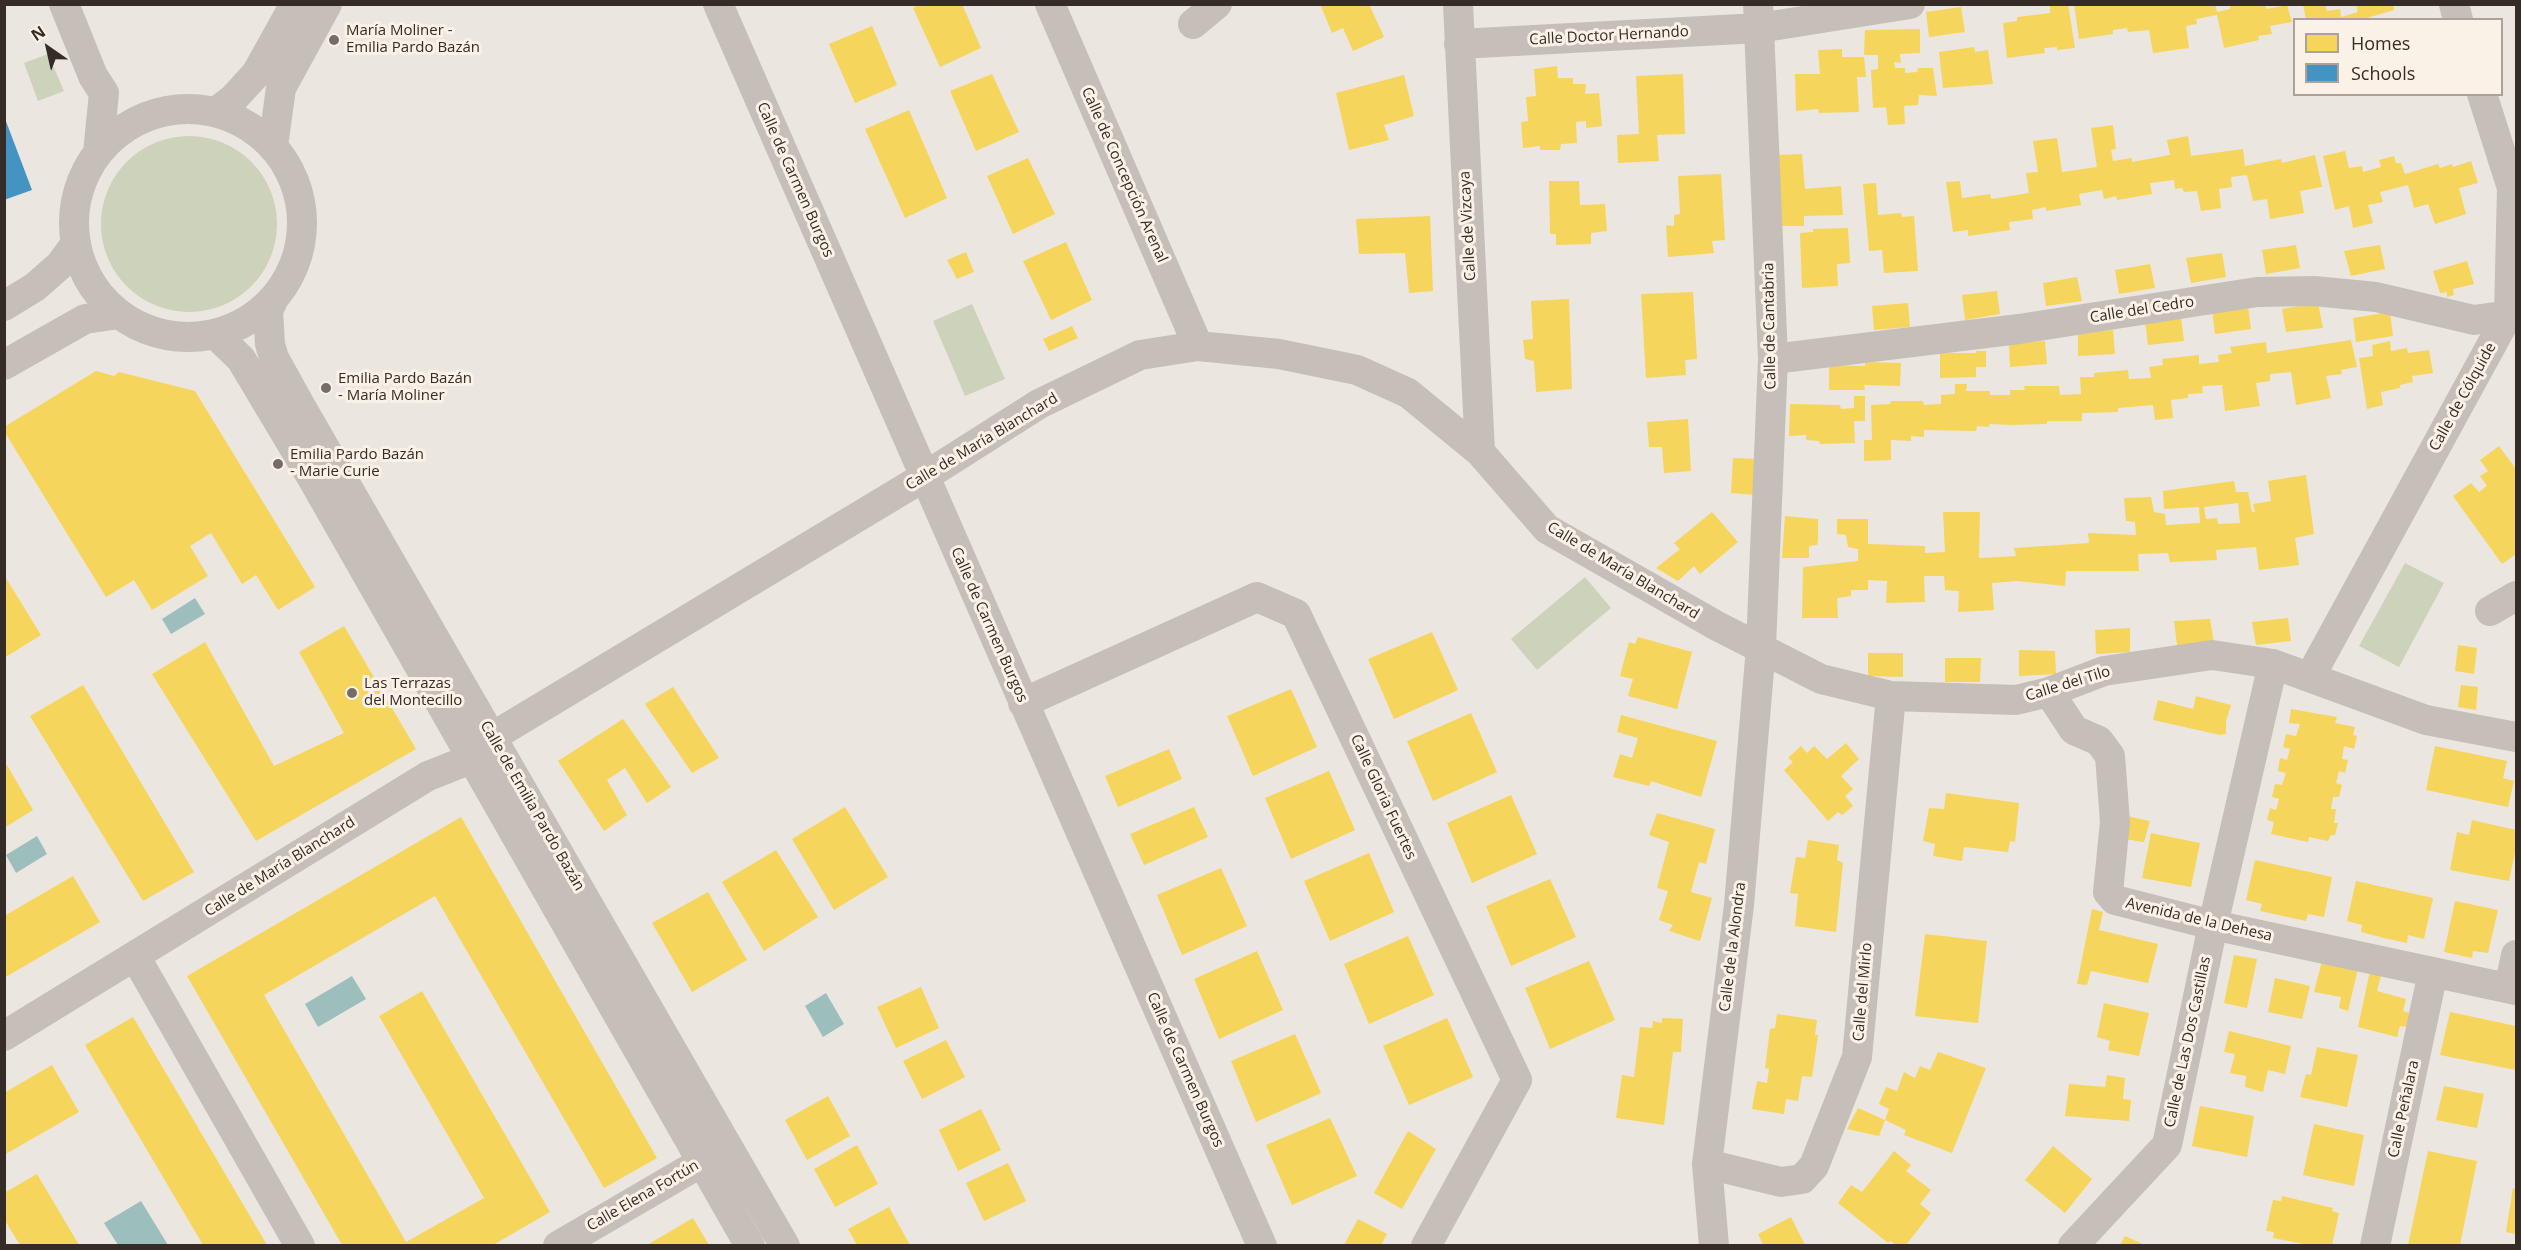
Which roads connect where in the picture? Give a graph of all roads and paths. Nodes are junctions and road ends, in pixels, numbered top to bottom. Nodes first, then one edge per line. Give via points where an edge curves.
1 (64, 4) edge
2 (295, 4) edge
3 (327, 4) edge
4 (718, 4) edge
5 (1050, 4) edge
6 (1217, 4) edge
7 (1438, 4) edge
8 (1458, 4) edge
9 (1910, 4) edge
10 (1758, 16) edge
11 (1193, 24) dead end
12 (1459, 44) junction
13 (104, 93) junction
14 (2483, 96) edge
15 (216, 112) junction
16 (153, 114) junction
17 (273, 146) junction
18 (98, 153) junction
19 (76, 243) junction
20 (274, 298) junction
21 (4, 306) edge
22 (2513, 313) edge
23 (119, 314) junction
24 (215, 334) junction
25 (1198, 346) junction
26 (1773, 358) junction
27 (4, 365) edge
28 (1480, 452) junction
29 (924, 477) junction
30 (2517, 596) edge
31 (2490, 611) dead end
32 (1761, 647) junction
33 (2273, 664) junction
34 (2310, 677) junction
35 (2049, 692) junction
36 (1891, 696) junction
37 (1023, 703) junction
38 (492, 737) junction
39 (2517, 737) edge
40 (471, 759) junction
41 (544, 827) junction
42 (2213, 925) junction
43 (2517, 955) edge
44 (135, 957) junction
45 (2433, 972) junction
46 (2513, 989) edge
47 (4, 1036) edge
48 (728, 1146) junction
49 (702, 1161) junction
50 (1707, 1164) junction
51 (300, 1245) edge
52 (558, 1245) edge
53 (750, 1245) edge
54 (785, 1245) edge
55 (1262, 1245) edge
56 (1426, 1245) edge
57 (1714, 1245) edge
58 (2073, 1245) edge
59 (2375, 1245) edge

1 - 13 street via 93,76
2 - 15 street via 256,74
3 - 17 street via 281,88
4 - 29 street, Calle de Carmen Burgos
5 - 25 street, Calle de Concepción Arenal
6 - 11 street
7 - 12 street, Calle de Vizcaya
8 - 12 street
9 - 10 street, Calle Doctor Hernando
10 - 12 street, Calle Doctor Hernando
10 - 26 street, Calle de Cantabria
12 - 28 street, Calle de Vizcaya
13 - 16 street
13 - 18 street
14 - 22 street, Calle de Cólquide via 2512,188
15 - 16 street via 191,109
15 - 17 street via 247,125
16 - 18 street via 131,124
17 - 20 street via 292,173 302,216 302,238 292,270
18 - 19 street via 78,195
19 - 21 street via 60,265 35,287
19 - 23 street via 90,282
20 - 24 street via 248,320
20 - 38 street, Calle de Emilia Pardo Bazán via 267,322 274,358
22 - 26 street, Calle del Cedro via 2474,320 2376,297 2314,291 2257,292 2019,329
22 - 34 street, Calle de Cólquide
23 - 24 street via 165,335
23 - 27 street via 85,318
24 - 40 street, Calle de Emilia Pardo Bazán via 241,359
25 - 28 street, Calle de María Blanchard via 1279,354 1357,370 1408,393
25 - 29 street, Calle de María Blanchard via 1140,355 1039,404
26 - 32 street, Calle de Cantabria
28 - 32 street, Calle de María Blanchard via 1547,529
29 - 37 street, Calle de Carmen Burgos
29 - 38 street, Calle de María Blanchard
30 - 31 street
32 - 36 street, Calle del Tilo via 1821,679
32 - 50 street, Calle de la Alondra via 1739,905
33 - 34 street, Calle del Tilo
33 - 35 street, Calle del Tilo via 2212,655 2104,670
33 - 42 street, Calle de Las Dos Castillas
34 - 39 street, Calle del Tilo via 2426,720
35 - 36 street, Calle del Tilo via 2016,700
35 - 42 street, Avenida de la Dehesa via 2074,730 2099,741 2110,756 2115,822 2108,892 2115,900
36 - 50 street, Calle del Mirlo via 1857,1058 1819,1155 1802,1179 1780,1182
37 - 55 street, Calle de Carmen Burgos
37 - 56 street, Calle Gloria Fuertes via 1257,597 1296,614 1518,1080
38 - 41 street, Calle de Emilia Pardo Bazán
40 - 41 street via 494,770 508,796
40 - 44 street, Calle de María Blanchard via 428,776
40 - 49 street, Calle de Emilia Pardo Bazán
41 - 48 street, Calle de Emilia Pardo Bazán
42 - 45 street, Avenida de la Dehesa
42 - 58 street, Calle de Las Dos Castillas via 2167,1145
43 - 46 street
44 - 47 street, Calle de María Blanchard
44 - 51 street
45 - 46 street, Avenida de la Dehesa
45 - 59 street, Calle Peñalara
48 - 49 street, Calle Elena Fortún
48 - 54 street, Calle de Emilia Pardo Bazán
49 - 52 street, Calle Elena Fortún
49 - 53 street, Calle de Emilia Pardo Bazán
50 - 57 street, Calle de la Alondra

